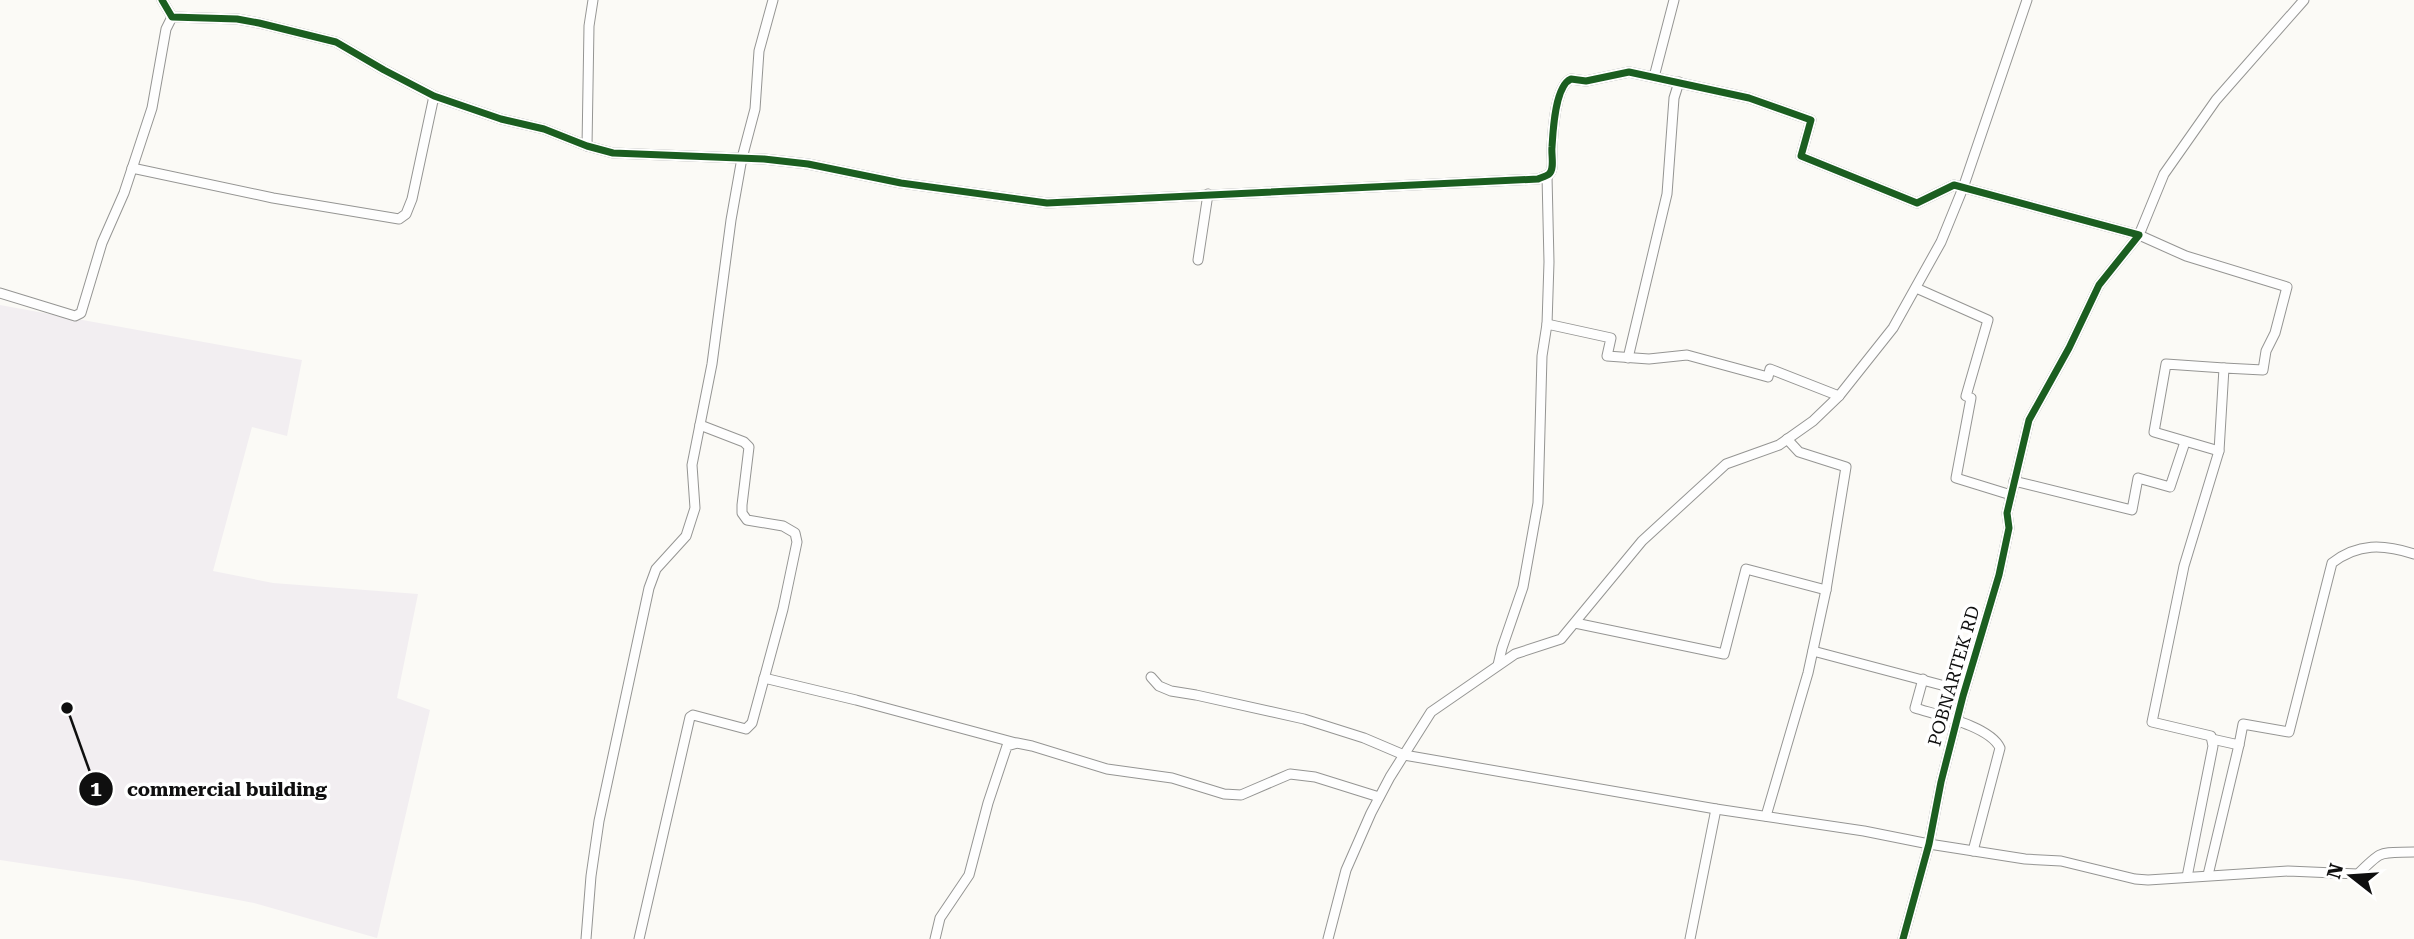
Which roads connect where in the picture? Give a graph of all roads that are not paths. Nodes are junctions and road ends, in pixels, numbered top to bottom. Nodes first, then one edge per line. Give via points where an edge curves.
1 (163, 0) edge
2 (593, 0) edge
3 (773, 0) edge
4 (1674, 0) edge
5 (2027, 0) edge
6 (2304, 0) edge
7 (172, 17) junction
8 (1654, 77) junction
9 (1679, 82) junction
10 (435, 96) junction
11 (587, 146) junction
12 (742, 158) junction
13 (132, 168) junction
14 (1547, 176) junction
15 (1963, 188) junction
16 (1208, 194) junction
17 (2139, 235) junction
18 (1198, 260) dead end
19 (1916, 288) junction
20 (0, 293) edge
21 (1547, 324) junction
22 (1628, 358) junction
23 (2224, 368) junction
24 (1839, 396) junction
25 (700, 425) junction
26 (1787, 439) junction
27 (2185, 442) junction
28 (2219, 451) junction
29 (2014, 481) junction
30 (2011, 495) junction
31 (2414, 554) edge
32 (1826, 590) junction
33 (1575, 623) junction
34 (1813, 650) junction
35 (1498, 665) junction
36 (1152, 677) dead end
37 (764, 678) junction
38 (1923, 679) junction
39 (1964, 691) junction
40 (1957, 721) junction
41 (2212, 739) junction
42 (1017, 743) junction
43 (2239, 745) junction
44 (1404, 755) junction
45 (1379, 797) junction
46 (1716, 809) junction
47 (1766, 816) junction
48 (1929, 844) junction
49 (1973, 851) junction
50 (2414, 852) edge
51 (2208, 875) junction
52 (2188, 877) junction
53 (586, 939) edge
54 (639, 939) edge
55 (935, 939) edge
56 (1328, 939) edge
57 (1690, 939) edge
58 (1903, 939) edge

1 - 7 street
2 - 11 street
3 - 12 street via 759,51 755,109
4 - 8 street
5 - 15 street
6 - 17 street, POBNARTEK RD via 2216,100 2164,174
7 - 10 street via 237,19 335,42
7 - 13 street via 152,108
8 - 9 street
8 - 14 street via 1629,72 1586,81 1566,80 1559,96
9 - 15 street via 1749,98 1811,120 1801,156 1917,203 1954,185
9 - 22 street via 1667,194
10 - 11 street
10 - 13 street via 412,199 399,219
11 - 12 street via 627,154
12 - 16 street via 808,164 901,183 1047,203
12 - 25 street
13 - 20 street via 81,313 75,316
14 - 16 street
14 - 21 street
15 - 17 street
15 - 19 street
16 - 18 street
17 - 23 street via 2186,256 2287,288 2263,370
17 - 29 street, POBNARTEK RD via 2099,285 2029,420
19 - 24 street via 1893,328
19 - 30 street via 1988,320 1966,396 1972,398 1956,478
21 - 22 street via 1611,338 1607,356
21 - 35 street via 1538,503 1524,587
22 - 24 street via 1687,355 1768,377 1770,369
23 - 27 street via 2166,363 2154,432
23 - 28 street
24 - 26 street
25 - 37 street via 749,447 742,505 747,520 783,526 795,533 795,556
25 - 53 street via 692,465 693,519 686,536 651,579 634,650 599,821
26 - 32 street via 1799,452 1846,467
26 - 33 street via 1726,464 1642,541
27 - 28 street
27 - 29 street via 2169,487 2138,478 2132,510
28 - 41 street via 2184,566 2152,722
29 - 30 street, POBNARTEK RD
30 - 39 street, POBNARTEK RD via 1998,575
31 - 43 street via 2371,546 2345,553 2332,563 2289,732 2243,724
32 - 33 street via 1746,569 1724,654
32 - 34 street
33 - 35 street via 1561,639 1515,654
34 - 38 street
34 - 47 street
35 - 44 street via 1431,712
36 - 44 street via 1171,691 1304,719
37 - 42 street
37 - 54 street via 753,721 746,729 690,717
38 - 39 street
38 - 40 street via 1914,708
39 - 40 street, POBNARTEK RD
40 - 48 street, POBNARTEK RD
40 - 49 street via 1990,735 2000,748
41 - 43 street
41 - 52 street
42 - 45 street via 1224,794 1241,795 1290,774
42 - 55 street via 1007,746 1003,755 969,875 940,918
43 - 51 street
44 - 45 street
44 - 46 street
45 - 56 street via 1346,870
46 - 47 street
46 - 57 street
47 - 48 street
48 - 49 street
48 - 58 street, POBNARTEK RD
49 - 52 street via 2061,861 2135,879
50 - 51 street via 2376,855 2358,874
51 - 52 street

